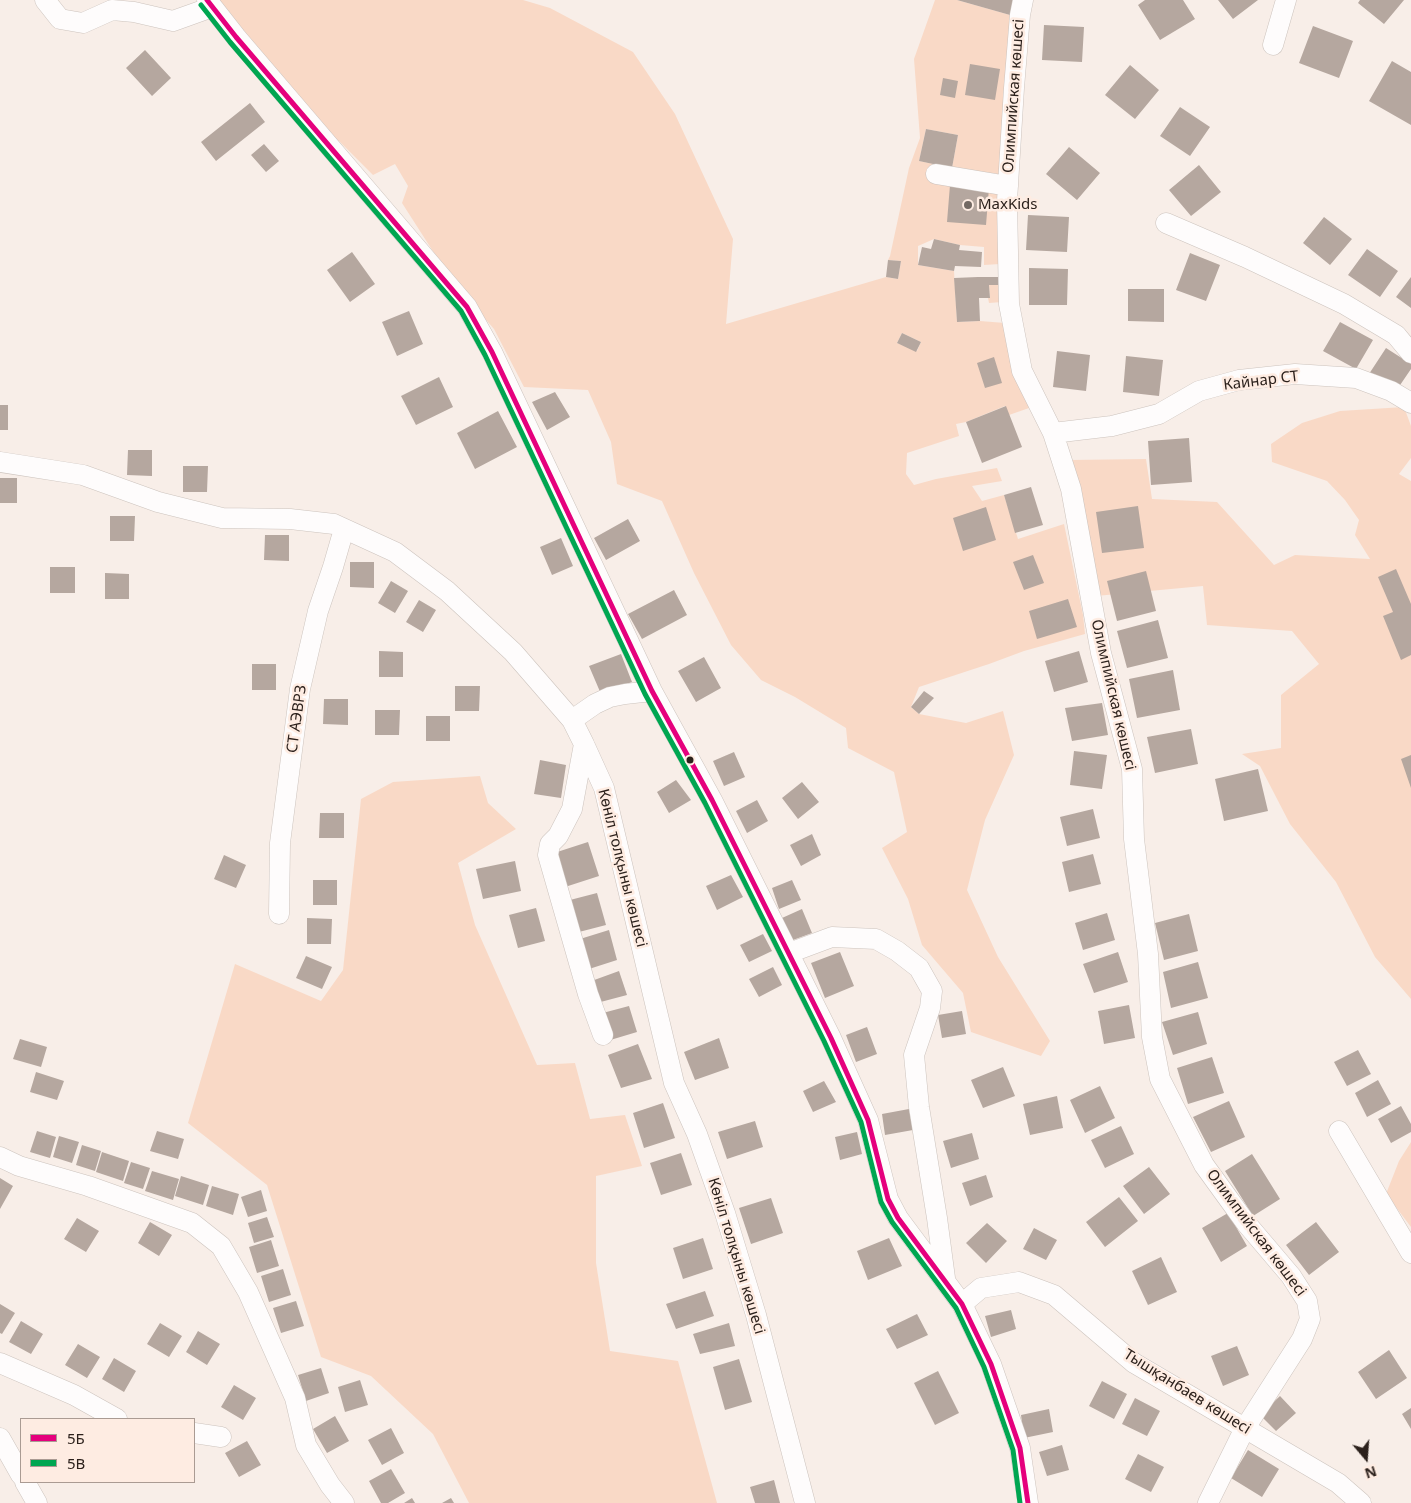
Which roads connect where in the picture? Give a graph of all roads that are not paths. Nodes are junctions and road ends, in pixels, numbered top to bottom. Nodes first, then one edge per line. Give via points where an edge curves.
1 (46, 0) edge
2 (1022, 0) edge
3 (1286, 0) edge
4 (210, 3) edge
5 (1273, 44) dead end
6 (936, 174) dead end
7 (1008, 186) junction
8 (1166, 223) dead end
9 (1411, 353) edge
10 (1411, 403) edge
11 (1053, 433) junction
12 (0, 462) edge
13 (344, 529) junction
14 (652, 691) junction
15 (572, 720) junction
16 (584, 744) junction
17 (279, 914) dead end
18 (789, 953) junction
19 (603, 1035) dead end
20 (1338, 1131) dead end
21 (0, 1157) edge
22 (1411, 1252) edge
23 (945, 1280) junction
24 (962, 1304) junction
25 (0, 1363) edge
26 (115, 1418) edge
27 (1245, 1428) junction
28 (195, 1433) edge
29 (221, 1437) dead end
30 (0, 1438) edge
31 (20, 1473) edge
32 (26, 1483) edge
33 (37, 1503) edge
34 (344, 1503) edge
35 (805, 1503) edge
36 (1028, 1503) edge
37 (1208, 1503) edge
38 (1361, 1503) edge

1 - 4 street via 60,19 83,23 112,10 173,21
2 - 7 street, Олимпийская көшесі
3 - 5 street
4 - 14 street via 467,307 492,352
6 - 7 street
7 - 11 street, Олимпийская көшесі via 1009,304 1022,371
8 - 9 street via 1344,304 1396,335
10 - 11 street, Кайнар СТ via 1391,391 1356,378 1295,374 1239,380 1199,391 1159,414 1112,426
11 - 27 street, Олимпийская көшесі via 1071,489 1101,653 1132,769 1134,839 1148,954 1152,1038 1160,1079 1204,1165 1307,1301 1310,1319 1302,1339
12 - 13 street, Көніл толқыны көшесі via 83,475 158,502 222,518 290,519 334,524
13 - 15 street, Көніл толқыны көшесі via 395,552 447,591 513,652
13 - 17 street, СТ АЭВРЗ via 318,611 300,689 280,843
14 - 15 street via 610,697
14 - 18 street via 712,800
15 - 16 street, Көніл толқыны көшесі
16 - 19 street via 572,809 558,836 550,844 548,855
16 - 35 street, Көніл толқыны көшесі via 604,788 674,1083 697,1134 725,1213 756,1315
18 - 23 street via 868,1120 888,1199 898,1218
18 - 23 street via 832,937 876,939 919,968 932,991 930,1008 914,1055
20 - 22 street
21 - 34 street via 192,1223 221,1246 248,1292 295,1398 306,1446
23 - 24 street
24 - 27 street, Тышқанбаев көшесі via 980,1288 1019,1282 1054,1295 1134,1363
24 - 36 street via 991,1364 1020,1448
25 - 26 street via 74,1395
27 - 37 street, Олимпийская көшесі
27 - 38 street, Тышқанбаев көшесі via 1338,1483
28 - 29 street
30 - 31 street
32 - 33 street

